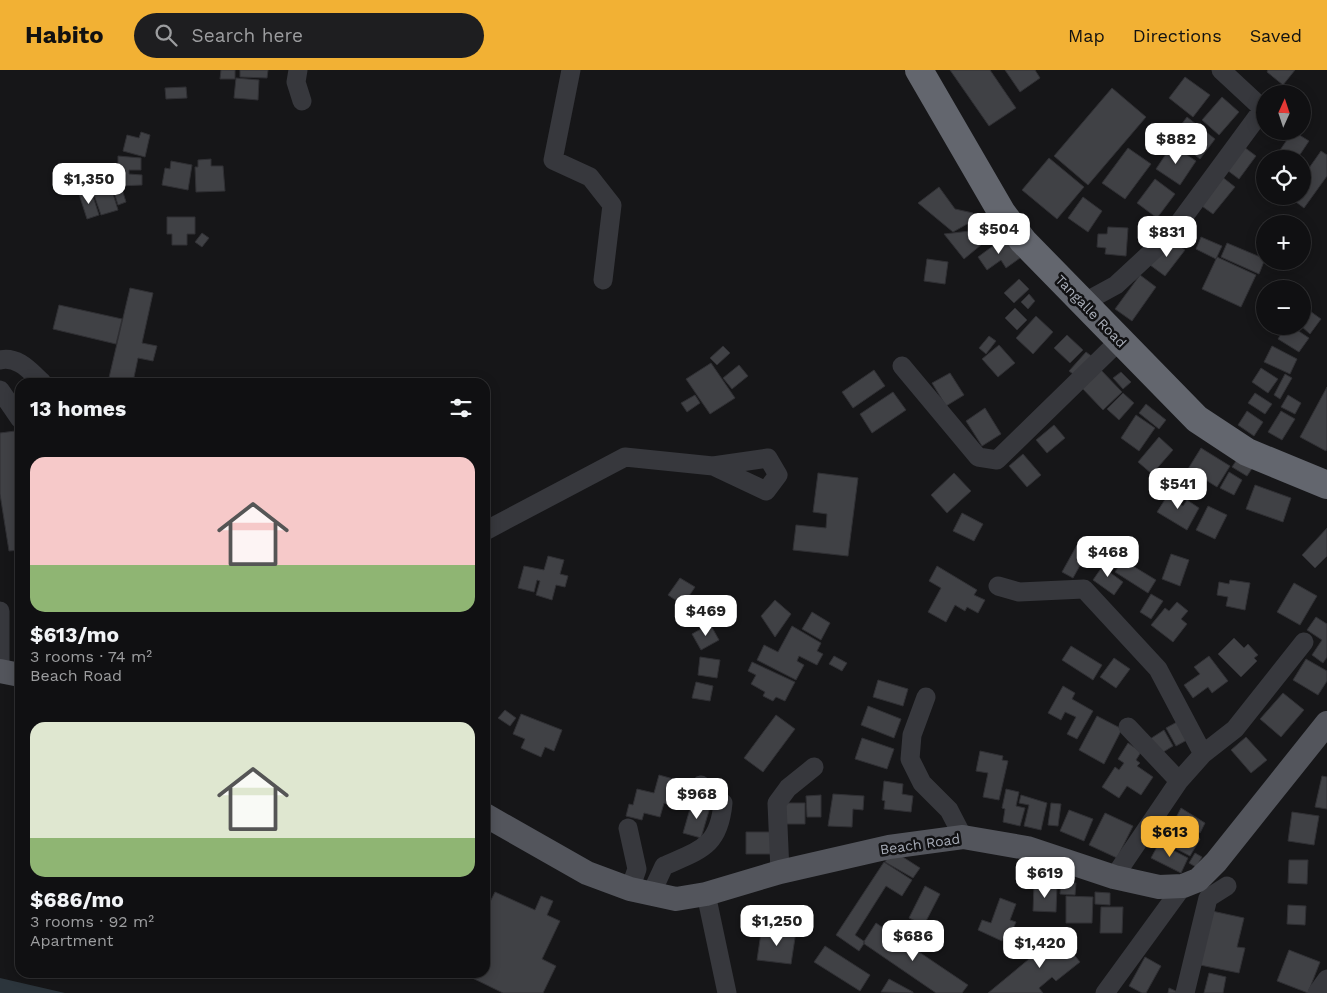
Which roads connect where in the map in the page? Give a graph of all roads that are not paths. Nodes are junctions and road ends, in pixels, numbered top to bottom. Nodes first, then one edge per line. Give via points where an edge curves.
1 (298, 70) edge
2 (571, 70) edge
3 (919, 70) edge
4 (1221, 70) edge
5 (302, 101) dead end
6 (603, 280) dead end
7 (1083, 303) junction
8 (1120, 340) junction
9 (0, 360) edge
10 (902, 366) dead end
11 (38, 378) edge
12 (0, 390) edge
13 (15, 412) edge
14 (713, 466) dead end
15 (1327, 485) edge
16 (490, 528) edge
17 (998, 586) dead end
18 (0, 612) edge
19 (1304, 642) dead end
20 (0, 662) edge
21 (0, 671) edge
22 (15, 673) edge
23 (926, 697) dead end
24 (1327, 723) edge
25 (1128, 727) dead end
26 (1203, 754) junction
27 (814, 767) dead end
28 (1179, 781) junction
29 (701, 785) dead end
30 (490, 818) edge
31 (628, 828) dead end
32 (963, 837) junction
33 (780, 872) junction
34 (1114, 877) junction
35 (1227, 886) dead end
36 (1197, 888) junction
37 (640, 892) junction
38 (706, 894) junction
39 (1327, 979) edge
40 (727, 993) edge
41 (1105, 993) edge
42 (1185, 993) edge
43 (1317, 993) edge

1 - 5 street via 296,82
2 - 6 street via 553,160 590,177 612,205
3 - 7 highway, Tangalle Road via 1002,213 1023,241
4 - 7 street via 1263,109 1170,234 1116,285
7 - 8 highway, Tangalle Road
8 - 10 street via 997,460 978,457
8 - 15 highway, Tangalle Road via 1197,419 1218,434 1247,452
9 - 11 street via 7,358 20,362
12 - 13 street
14 - 16 street via 625,457
17 - 26 street via 1019,592 1084,590 1158,669
18 - 20 street
19 - 26 street via 1235,729
21 - 22 main road
23 - 32 street via 912,736 910,759 922,784 949,810
24 - 36 main road
25 - 28 street
26 - 28 street
27 - 33 street via 788,788 777,803
28 - 34 street
29 - 37 street via 723,803 721,822 705,848 664,866
30 - 37 main road, Beach Road via 587,873
31 - 37 street
32 - 33 main road, Beach Road via 890,847
32 - 34 main road, Beach Road via 1027,848
33 - 38 main road, Beach Road
34 - 36 main road, Beach Road via 1159,887
35 - 36 street
36 - 41 street
36 - 42 street
37 - 38 main road, Beach Road via 676,899
38 - 40 street
39 - 43 street

